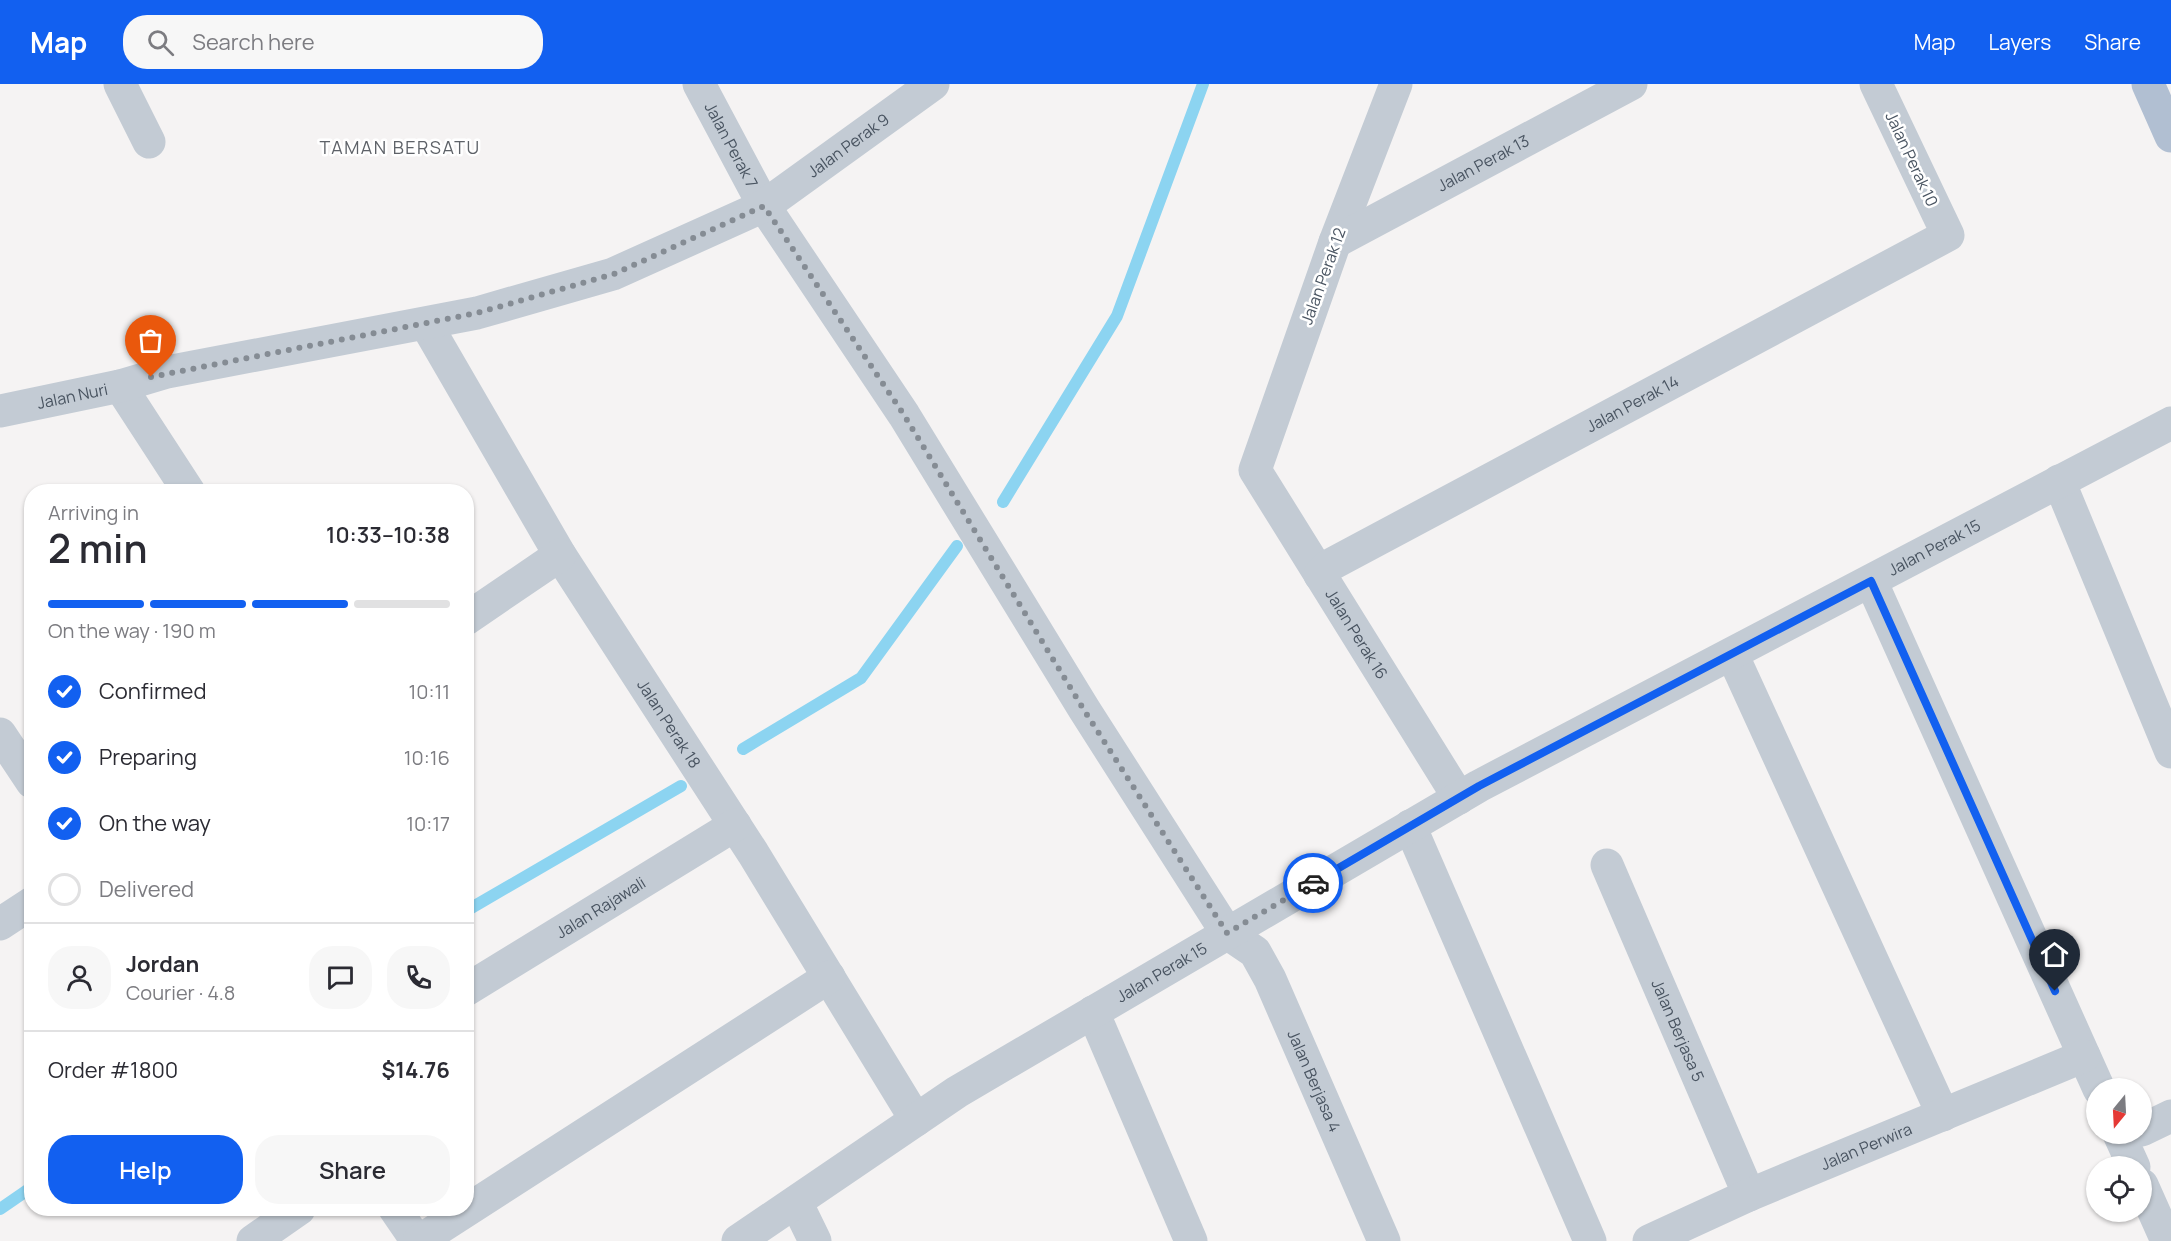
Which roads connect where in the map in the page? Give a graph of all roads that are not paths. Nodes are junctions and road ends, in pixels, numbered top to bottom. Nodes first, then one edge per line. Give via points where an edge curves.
1 (120, 84) edge
2 (699, 84) edge
3 (933, 84) edge
4 (1396, 84) edge
5 (1631, 84) edge
6 (1876, 84) edge
7 (2148, 84) edge
8 (2171, 136) edge
9 (149, 142) dead end
10 (764, 206) junction
11 (1948, 235) joint
12 (1335, 242) junction
13 (426, 324) junction
14 (120, 386) junction
15 (0, 411) edge
16 (2171, 423) edge
17 (1255, 470) joint
18 (2059, 482) junction
19 (184, 484) edge
20 (560, 555) junction
21 (1320, 575) junction
22 (1871, 581) junction
23 (474, 613) edge
24 (1732, 654) junction
25 (0, 734) edge
26 (2171, 752) edge
27 (24, 770) edge
28 (1459, 798) junction
29 (735, 825) junction
30 (1410, 826) junction
31 (1607, 865) dead end
32 (24, 908) edge
33 (0, 924) edge
34 (1227, 933) junction
35 (829, 977) junction
36 (474, 985) edge
37 (1093, 1012) junction
38 (2084, 1056) junction
39 (2094, 1078) edge
40 (1943, 1114) junction
41 (2171, 1116) edge
42 (916, 1120) junction
43 (2152, 1128) edge
44 (1749, 1195) junction
45 (796, 1202) junction
46 (474, 1205) edge
47 (2152, 1207) edge
48 (289, 1216) edge
49 (400, 1216) edge
50 (457, 1216) edge
51 (253, 1241) edge
52 (418, 1241) edge
53 (738, 1241) edge
54 (814, 1241) edge
55 (1191, 1241) edge
56 (1384, 1241) edge
57 (1590, 1241) edge
58 (1649, 1241) edge
59 (2167, 1241) edge

1 - 9 street
2 - 10 street, Jalan Perak 7
3 - 10 street, Jalan Perak 9
4 - 12 street, Jalan Perak 12
5 - 12 street, Jalan Perak 13
6 - 11 street, Jalan Perak 10
7 - 8 main road
10 - 13 street, Jalan Nuri via 614,274
10 - 34 street, Jalan Perak 7 via 904,415 1084,710
11 - 21 street, Jalan Perak 14 via 1341,559
12 - 17 street, Jalan Perak 12
13 - 14 street, Jalan Nuri via 167,372
13 - 20 street, Jalan Perak 18
14 - 15 street, Jalan Nuri
14 - 19 street
16 - 18 street, Jalan Perak 15
17 - 21 street, Jalan Perak 16
18 - 22 street, Jalan Perak 15
18 - 26 street
20 - 23 street
20 - 29 street, Jalan Perak 18
21 - 28 street, Jalan Perak 16
22 - 24 street, Jalan Perak 15
22 - 38 street
24 - 28 street, Jalan Perak 15
24 - 40 street
25 - 27 street
28 - 30 street, Jalan Perak 15
29 - 35 street, Jalan Perak 18
29 - 36 street, Jalan Rajawali
30 - 34 street, Jalan Perak 15
30 - 57 street
31 - 44 street, Jalan Berjasa 5
32 - 33 street
34 - 37 street, Jalan Perak 15
34 - 56 street, Jalan Berjasa 4 via 1255,952 1270,979
35 - 42 street, Jalan Perak 18
35 - 46 street
37 - 42 street, Jalan Perak 15
37 - 55 street
38 - 39 street
38 - 40 street, Jalan Perwira
40 - 44 street, Jalan Perwira
41 - 43 street
42 - 45 street, Jalan Perak 15
44 - 58 street, Jalan Perwira
45 - 53 street, Jalan Perak 15
45 - 54 street
47 - 59 street
48 - 51 street
49 - 52 street
50 - 52 street

